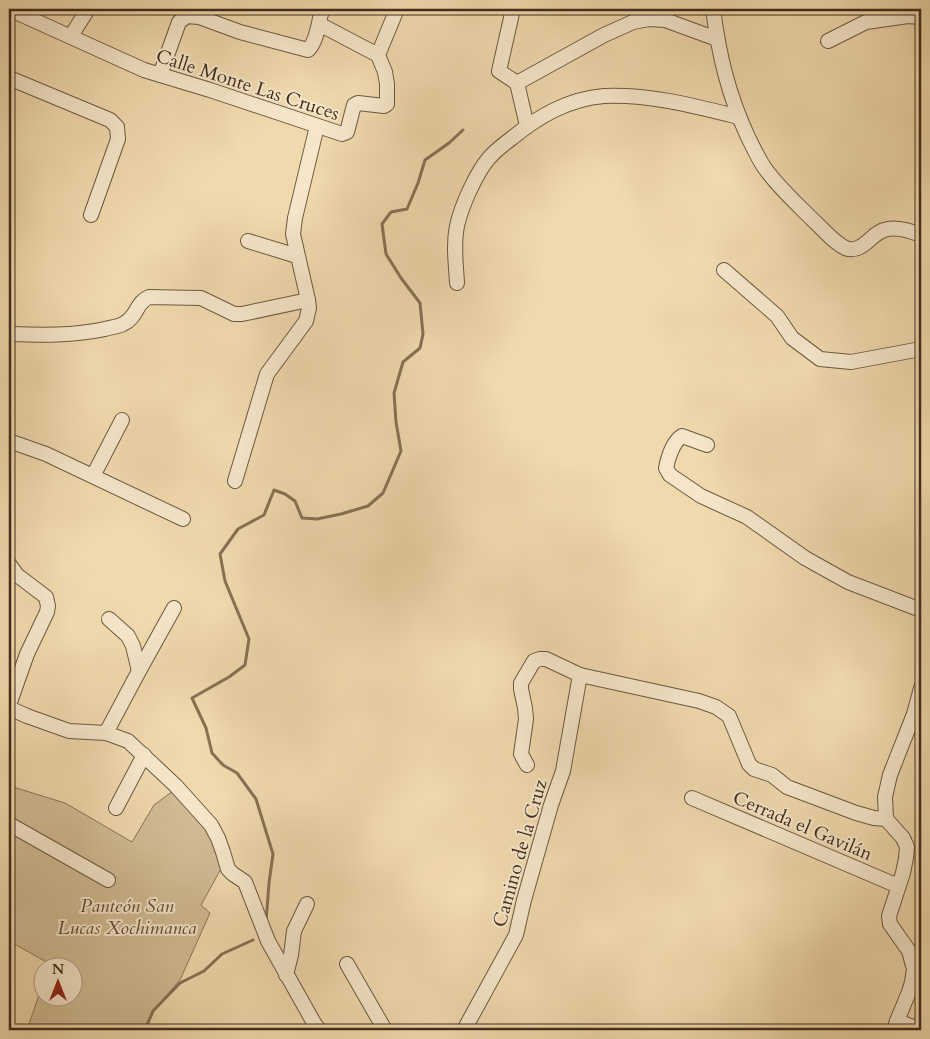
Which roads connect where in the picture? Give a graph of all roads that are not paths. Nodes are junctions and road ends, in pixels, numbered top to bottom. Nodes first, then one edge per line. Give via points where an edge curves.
1 (9, 9) edge
2 (88, 9) edge
3 (322, 9) edge
4 (397, 9) edge
5 (513, 9) edge
6 (713, 9) edge
7 (921, 17) edge
8 (319, 24) junction
9 (71, 36) junction
10 (717, 38) junction
11 (828, 41) dead end
12 (378, 55) junction
13 (160, 75) junction
14 (9, 78) edge
15 (517, 83) junction
16 (739, 117) junction
17 (317, 126) junction
18 (527, 126) junction
19 (91, 215) dead end
20 (921, 235) edge
21 (248, 241) dead end
22 (298, 256) junction
23 (724, 270) dead end
24 (457, 283) dead end
25 (308, 300) junction
26 (9, 334) edge
27 (921, 349) edge
28 (122, 420) dead end
29 (9, 441) edge
30 (707, 444) dead end
31 (93, 476) junction
32 (235, 481) dead end
33 (183, 519) dead end
34 (9, 564) edge
35 (174, 608) dead end
36 (921, 610) edge
37 (109, 618) dead end
38 (138, 671) junction
39 (580, 675) junction
40 (921, 688) edge
41 (9, 707) edge
42 (917, 715) edge
43 (106, 733) junction
44 (144, 756) junction
45 (527, 765) dead end
46 (692, 798) dead end
47 (116, 808) dead end
48 (886, 819) junction
49 (9, 824) edge
50 (108, 880) dead end
51 (898, 886) junction
52 (307, 904) dead end
53 (347, 964) dead end
54 (286, 975) junction
55 (896, 1025) edge
56 (320, 1030) edge
57 (385, 1030) edge
58 (464, 1030) edge
59 (921, 1030) edge

1 - 9 street, Calle Monte Las Cruces
2 - 9 street
3 - 8 street
4 - 12 street
5 - 15 street via 499,71
6 - 10 street
7 - 11 street via 866,22
8 - 12 street
8 - 13 street via 308,50 187,16 179,22
9 - 13 street, Calle Monte Las Cruces
10 - 15 street via 665,20 634,22
10 - 16 street
12 - 17 street, Calle Monte Las Cruces via 386,72 386,104 354,105 347,132 342,134
13 - 17 street, Calle Monte Las Cruces
14 - 19 street via 110,120 117,127 118,139
15 - 18 street
16 - 18 street via 664,100 604,96 565,104
16 - 20 street via 764,167 797,206 836,241 848,248 859,248 886,230 898,229
17 - 22 street via 295,218 293,234
18 - 24 street via 489,159 468,196 454,242
21 - 22 street
22 - 25 street
23 - 27 street via 777,316 792,338 820,359 851,362
25 - 26 street via 234,314 201,298 149,297 143,300 132,319 121,325 70,334
25 - 32 street via 310,308 306,321 267,374
28 - 31 street
29 - 31 street
30 - 36 street via 687,437 678,438 667,461 670,475 701,496 747,517 805,558 848,582
31 - 33 street
34 - 41 street via 17,575 46,597 48,606
35 - 38 street
37 - 38 street via 128,636
38 - 43 street
39 - 45 street via 540,659 534,661 521,683 526,720 521,754
39 - 48 street via 716,707 729,716 754,770 772,775 787,787 856,813
39 - 58 street, Camino de la Cruz via 562,771 526,890 516,936
40 - 42 street
41 - 43 street via 69,731
42 - 48 street via 890,775 885,797
43 - 44 street via 128,741
44 - 47 street
44 - 54 street via 211,825 228,869 245,882 268,941
46 - 51 street, Cerrada el Gavilán
48 - 51 street via 907,847
49 - 50 street
51 - 55 street via 889,916 890,924 910,951 914,969 910,992
52 - 54 street via 294,931
53 - 57 street
54 - 56 street
55 - 59 street

